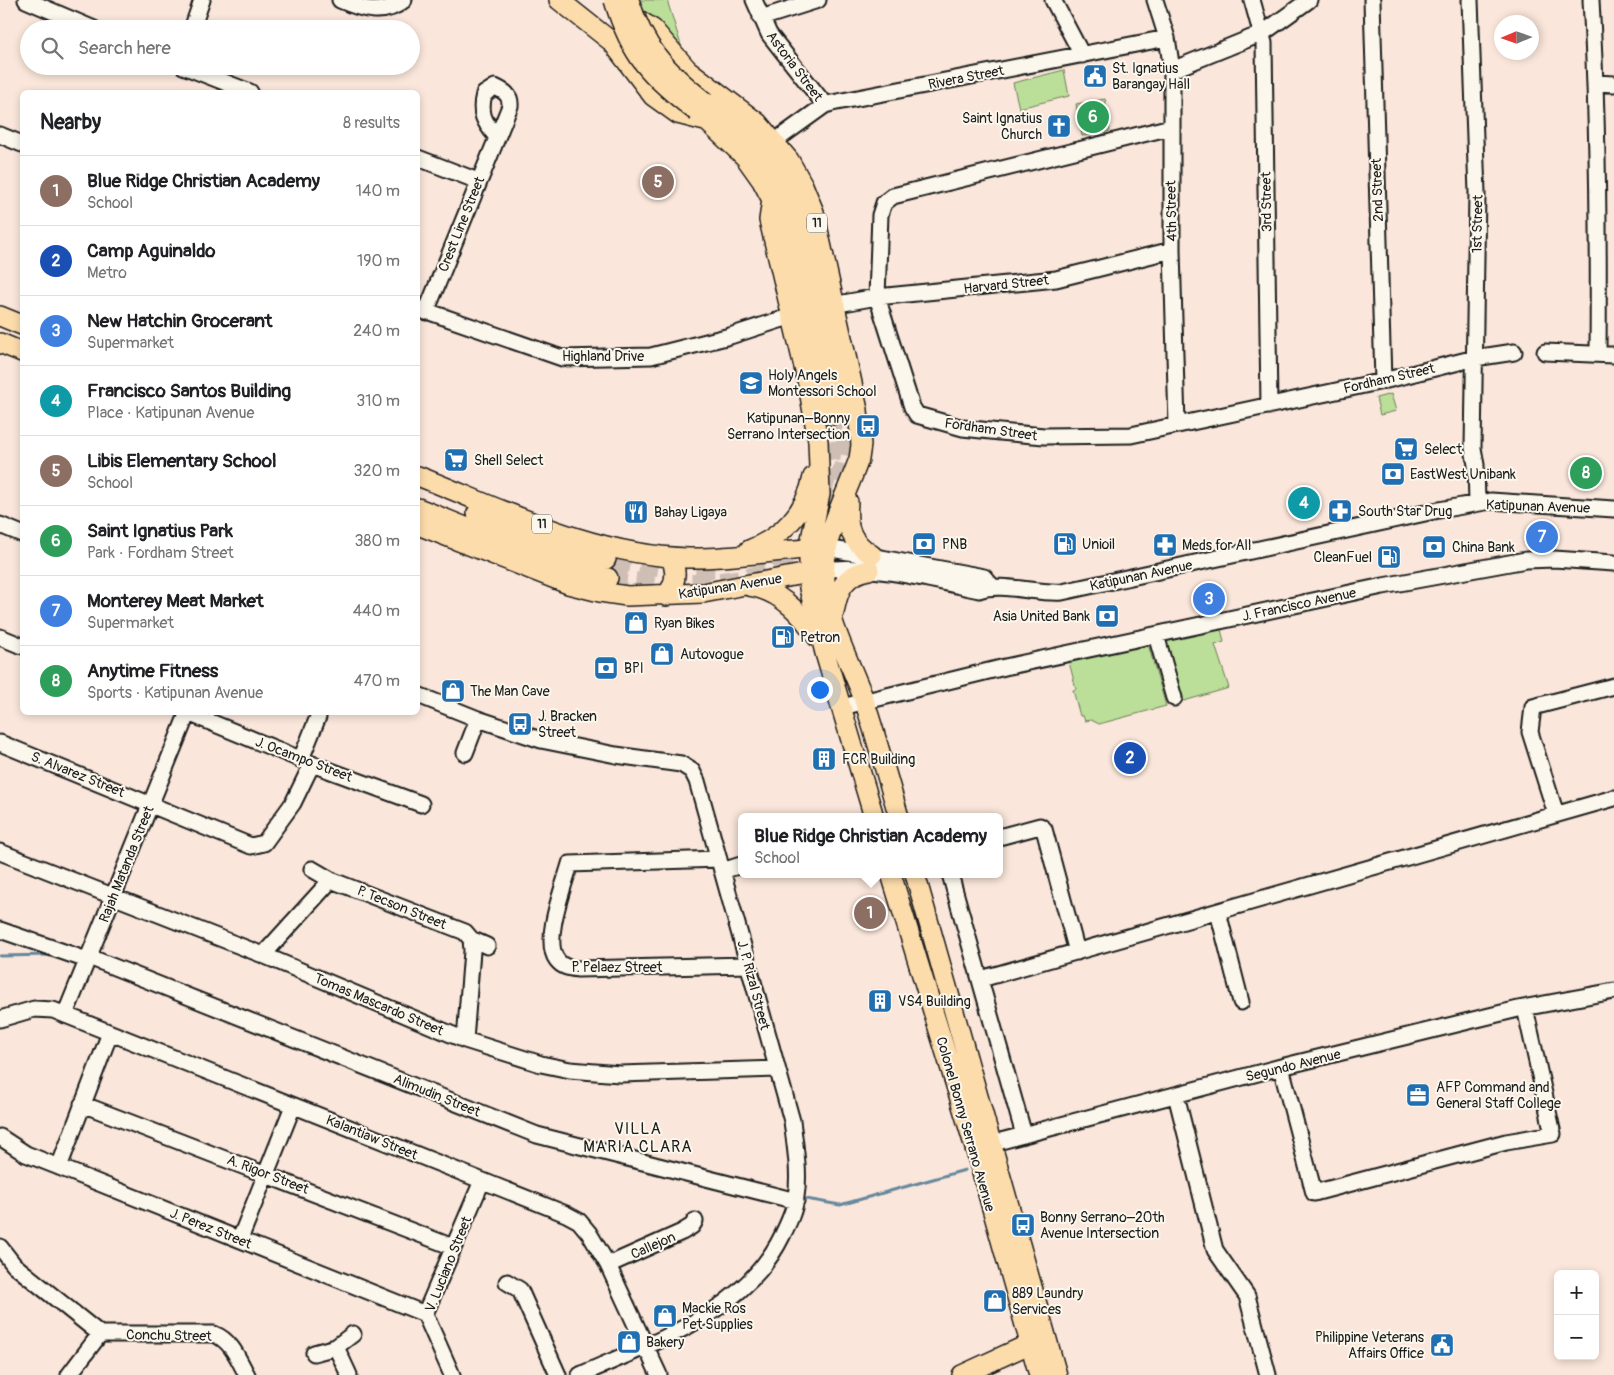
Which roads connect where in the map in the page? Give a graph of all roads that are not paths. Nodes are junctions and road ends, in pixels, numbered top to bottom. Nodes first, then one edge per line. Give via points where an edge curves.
1 (26, 0) edge
2 (202, 0) edge
3 (340, 0) edge
4 (404, 0) edge
5 (559, 0) edge
6 (605, 0) edge
7 (614, 0) edge
8 (629, 0) edge
9 (754, 0) edge
10 (818, 0) edge
11 (1053, 0) edge
12 (1155, 0) edge
13 (1252, 0) edge
14 (1309, 0) edge
15 (1372, 0) edge
16 (1470, 0) edge
17 (1591, 0) edge
18 (761, 18) junction
19 (73, 20) edge
20 (195, 20) edge
21 (1263, 33) junction
22 (1167, 38) junction
23 (1082, 55) junction
24 (1172, 70) junction
25 (206, 75) edge
26 (1596, 83) junction
27 (1614, 84) edge
28 (245, 90) edge
29 (825, 105) junction
30 (704, 112) junction
31 (1171, 127) junction
32 (0, 135) edge
33 (496, 136) dead end
34 (775, 142) junction
35 (20, 143) edge
36 (420, 159) edge
37 (478, 181) junction
38 (772, 199) junction
39 (1607, 218) edge
40 (1172, 250) junction
41 (877, 297) junction
42 (838, 304) dead end
43 (422, 310) edge
44 (0, 316) edge
45 (792, 316) junction
46 (20, 324) edge
47 (0, 343) edge
48 (20, 351) edge
49 (1514, 352) dead end
50 (1545, 352) dead end
51 (1598, 354) junction
52 (1614, 355) edge
53 (1475, 358) junction
54 (1382, 381) junction
55 (1269, 406) junction
56 (1177, 425) junction
57 (818, 441) junction
58 (420, 477) edge
59 (849, 485) junction
60 (420, 491) edge
61 (1473, 504) junction
62 (420, 509) edge
63 (1614, 510) edge
64 (0, 525) edge
65 (420, 526) edge
66 (20, 533) edge
67 (818, 548) junction
68 (728, 557) junction
69 (678, 558) junction
70 (870, 562) junction
71 (1614, 563) edge
72 (816, 571) junction
73 (745, 586) junction
74 (688, 595) junction
75 (666, 596) junction
76 (833, 621) junction
77 (1156, 635) junction
78 (0, 637) edge
79 (20, 645) edge
80 (825, 651) junction
81 (1614, 686) edge
82 (420, 696) edge
83 (1174, 698) dead end
84 (864, 702) junction
85 (842, 707) junction
86 (186, 715) edge
87 (192, 715) edge
88 (318, 716) dead end
89 (478, 719) junction
90 (0, 743) edge
91 (465, 753) dead end
92 (307, 762) junction
93 (1614, 798) edge
94 (151, 804) junction
95 (421, 804) dead end
96 (873, 813) edge
97 (898, 813) edge
98 (1556, 814) junction
99 (1003, 836) edge
100 (0, 852) edge
101 (720, 865) junction
102 (738, 865) edge
103 (312, 870) dead end
104 (892, 878) edge
105 (916, 878) edge
106 (951, 878) edge
107 (331, 880) junction
108 (113, 897) junction
109 (1218, 912) junction
110 (0, 930) edge
111 (471, 939) junction
112 (487, 946) dead end
113 (1077, 952) junction
114 (263, 955) junction
115 (88, 958) junction
116 (748, 965) junction
117 (981, 979) junction
118 (1614, 991) edge
119 (1241, 1002) dead end
120 (1525, 1008) junction
121 (65, 1015) junction
122 (0, 1019) edge
123 (110, 1034) junction
124 (465, 1040) junction
125 (1281, 1067) junction
126 (776, 1069) junction
127 (1176, 1095) junction
128 (82, 1104) junction
129 (293, 1106) junction
130 (1024, 1135) junction
131 (0, 1137) edge
132 (993, 1144) junction
133 (974, 1148) junction
134 (58, 1167) junction
135 (267, 1173) junction
136 (482, 1181) junction
137 (796, 1201) junction
138 (695, 1221) dead end
139 (240, 1239) junction
140 (0, 1247) edge
141 (453, 1247) junction
142 (608, 1265) junction
143 (507, 1282) dead end
144 (425, 1314) junction
145 (100, 1334) junction
146 (353, 1334) dead end
147 (1038, 1340) junction
148 (644, 1346) junction
149 (336, 1347) junction
150 (314, 1353) dead end
151 (69, 1375) edge
152 (248, 1375) edge
153 (349, 1375) edge
154 (452, 1375) edge
155 (558, 1375) edge
156 (580, 1375) edge
157 (659, 1375) edge
158 (962, 1375) edge
159 (1039, 1375) edge
160 (1057, 1375) edge
161 (1268, 1375) edge

1 - 19 street
2 - 20 street
3 - 4 street via 375,10 390,8
5 - 30 main road, 11 via 612,42 653,96 678,114
6 - 34 main road, 11 via 653,29 687,68 749,115
7 - 30 main road, 11, bridge via 622,26 645,66 660,84
8 - 30 main road, 11, bridge via 654,55
9 - 18 street, Astoria Street
10 - 18 street
11 - 23 street
12 - 22 street, 4th Street
13 - 21 street, 3rd Street
14 - 21 street
15 - 54 street, 2nd Street
16 - 53 street, 1st Street via 1477,193
17 - 26 street
18 - 29 street, Astoria Street via 769,34
21 - 24 street
21 - 55 street, 3rd Street
22 - 23 street, Rivera Street
22 - 24 street, 4th Street
23 - 29 street, Rivera Street
24 - 31 street, 4th Street
25 - 28 street
26 - 27 street
26 - 39 street
29 - 34 street, Rivera Street
30 - 38 main road, 11 via 745,157
30 - 38 main road, 11 via 757,143 776,166 788,188 800,219 838,414 786,231
31 - 40 street, 4th Street
31 - 41 street, Fordham Street via 893,196 884,203 880,215
32 - 35 street
33 - 37 street, Crest Line Street
34 - 59 main road, 11 via 800,178 814,212 858,410 861,453
36 - 37 street
37 - 43 street, Crest Line Street
38 - 45 main road, 11 via 769,220
39 - 51 street
40 - 41 street, Harvard Street via 1056,279
40 - 56 street, 4th Street
41 - 42 street, Harvard Street
41 - 56 street, Fordham Street via 912,407 917,415 926,419 963,428 1044,436 1131,435
43 - 45 street, Highland Drive via 562,358 651,356
44 - 46 main road
45 - 57 main road, 11
47 - 48 main road
49 - 53 street, Fordham Street
50 - 51 street
51 - 52 street
53 - 54 street, Fordham Street
53 - 61 street, 1st Street
54 - 55 street, Fordham Street
55 - 56 street, Fordham Street
57 - 67 main road, 11
57 - 68 main road via 812,484 796,517 765,543
58 - 69 main road, Katipunan Avenue / 11 via 579,539
59 - 67 main road, 11
59 - 70 main road via 849,532
60 - 62 main road, 11 via 610,569 565,567
61 - 63 street, Katipunan Avenue via 1520,502
61 - 70 street, Katipunan Avenue via 1062,592 1040,593 992,586 984,577
64 - 66 street
65 - 75 main road, Katipunan Avenue via 580,587 627,596
67 - 68 main road, Katipunan Avenue / 11
67 - 70 street, Katipunan Avenue
67 - 72 main road, 11
68 - 69 main road, Katipunan Avenue / 11
69 - 74 main road via 682,568 681,580
69 - 75 main road via 672,588
70 - 72 street, Katipunan Avenue
70 - 76 main road via 841,586
71 - 77 street, J. Francisco Avenue via 1526,560 1383,586
72 - 73 main road, Katipunan Avenue
72 - 76 main road via 826,591
72 - 80 main road via 810,596
73 - 74 main road, Katipunan Avenue
73 - 80 main road via 765,590 789,604 807,623
74 - 75 main road, Katipunan Avenue
76 - 84 main road
77 - 83 street
77 - 84 street, J. Francisco Avenue via 1005,667
78 - 79 street
80 - 85 main road
81 - 98 street via 1533,707 1530,732
82 - 89 street, J. P. Rizal Street
84 - 85 street, J. Francisco Avenue
84 - 97 main road
85 - 96 main road
86 - 94 street, Rajah Matanda Street
87 - 92 street, J. Ocampo Street
88 - 92 street
89 - 91 street
89 - 101 street, J. P. Rizal Street via 541,740 681,764 692,771 697,781
90 - 94 street, S. Alvarez Street
92 - 94 street, S. Alvarez Street via 293,803 259,846 251,846
92 - 95 street, J. Ocampo Street
93 - 98 street
94 - 108 street, Rajah Matanda Street
98 - 109 street
99 - 113 street via 1033,826 1044,829
100 - 108 street, Tomas Mascardo Street
101 - 102 street
101 - 116 street, J. P. Rizal Street
101 - 116 street, P. Pelaez Street via 570,864 551,935 551,948 556,960 564,967 578,969
103 - 107 street, P. Tecson Street
104 - 133 main road, Colonel Bonny Serrano Avenue
105 - 132 main road, Colonel Bonny Serrano Avenue
106 - 117 street
107 - 111 street, P. Tecson Street via 465,932
107 - 114 street
108 - 114 street, Tomas Mascardo Street
108 - 115 street, Rajah Matanda Street
109 - 113 street
109 - 119 street
110 - 115 street, Alimudin Street
111 - 112 street, P. Tecson Street
111 - 124 street
113 - 117 street
114 - 124 street, Tomas Mascardo Street
115 - 121 street, Rajah Matanda Street
115 - 137 street, Alimudin Street via 537,1135
116 - 126 street, J. P. Rizal Street
117 - 130 street
118 - 120 street, Segundo Avenue
120 - 125 street, Segundo Avenue
120 - 125 street via 1553,1134 1506,1142 1314,1193
121 - 122 street, Kalantiaw Street via 53,1010 34,1009
121 - 123 street, Kalantiaw Street
123 - 128 street
123 - 129 street, Kalantiaw Street
124 - 126 street, Tomas Mascardo Street via 570,1070 620,1074
125 - 127 street, Segundo Avenue
126 - 137 street, J. P. Rizal Street via 792,1121
127 - 130 street, Segundo Avenue
127 - 161 street via 1215,1250 1247,1296
128 - 134 street
128 - 135 street, A. Rigor Street
129 - 135 street
129 - 136 street, Kalantiaw Street
130 - 132 street, Segundo Avenue
131 - 134 street, J. Perez Street via 26,1154
132 - 133 street, Segundo Avenue
132 - 147 main road, Colonel Bonny Serrano Avenue
133 - 147 main road, Colonel Bonny Serrano Avenue
134 - 139 street, J. Perez Street
135 - 139 street
135 - 141 street, A. Rigor Street
136 - 141 street, V. Luciano Street
136 - 142 street, Kalantiaw Street via 579,1221
137 - 148 street, J. P. Rizal Street via 775,1251 756,1277 728,1301 695,1322
138 - 142 street, Callejon via 682,1232
139 - 144 street, J. Perez Street
140 - 145 street via 14,1264
141 - 144 street, V. Luciano Street
142 - 148 street, Kalantiaw Street
143 - 155 street via 520,1290
144 - 154 street, V. Luciano Street
145 - 151 street
145 - 152 street, Conchu Street via 214,1334 223,1337 230,1345
146 - 149 street
147 - 158 main road
147 - 159 main road, Colonel Bonny Serrano Avenue
147 - 160 main road, Colonel Bonny Serrano Avenue
148 - 156 street, J. P. Rizal Street
148 - 157 street, Kalantiaw Street
149 - 150 street
149 - 153 street

